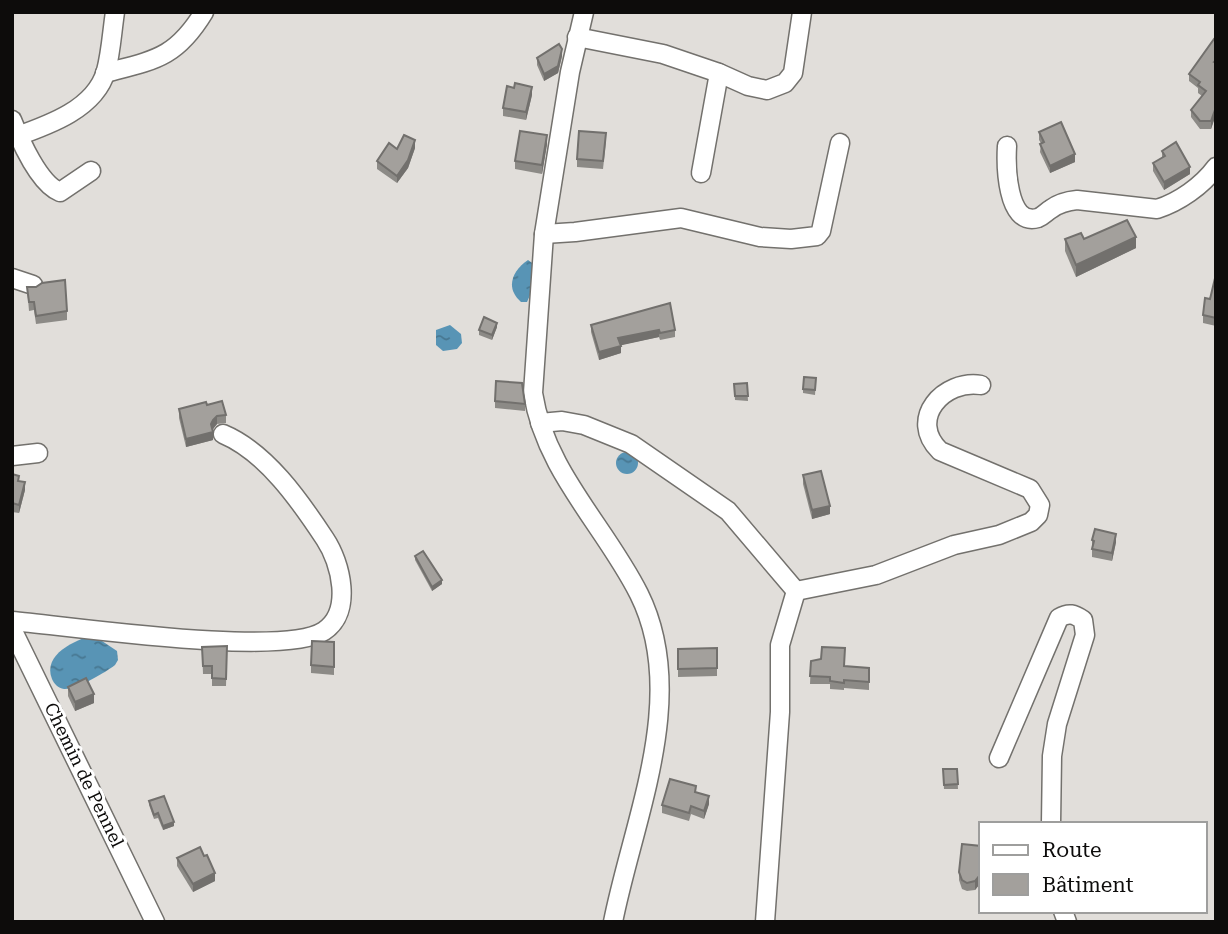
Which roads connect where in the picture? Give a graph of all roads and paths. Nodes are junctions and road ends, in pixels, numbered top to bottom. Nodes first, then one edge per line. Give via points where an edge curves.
1 (115, 12) edge
2 (204, 12) edge
3 (584, 12) edge
4 (802, 12) edge
5 (577, 37) junction
6 (106, 73) junction
7 (719, 73) junction
8 (14, 131) edge
9 (840, 143) dead end
10 (1007, 146) dead end
11 (1216, 167) edge
12 (91, 171) dead end
13 (701, 173) dead end
14 (544, 234) junction
15 (12, 278) edge
16 (33, 285) edge
17 (981, 385) dead end
18 (540, 423) junction
19 (223, 434) dead end
20 (38, 453) dead end
21 (12, 456) edge
22 (796, 591) junction
23 (12, 621) edge
24 (12, 629) edge
25 (999, 758) dead end
26 (1051, 822) edge
27 (155, 922) edge
28 (613, 922) edge
29 (765, 922) edge

1 - 6 street
2 - 6 street via 168,54
3 - 5 street
4 - 7 street via 794,67 785,83 758,89
5 - 7 street via 663,54
5 - 14 street
6 - 8 street via 97,89 67,115
7 - 13 street
8 - 12 street via 51,189 60,192
9 - 14 street via 817,236 760,237 681,218
10 - 11 street via 1008,187 1020,212 1033,219 1077,200 1157,209 1202,183
14 - 18 street via 533,385
15 - 16 street
17 - 22 street via 960,385 939,396 931,406 928,426 932,444 1030,489 1040,505 1038,515 999,535 954,545 876,575
18 - 22 street via 584,425 631,444 728,511
18 - 28 street via 546,442 639,594 655,647 659,686 654,758
19 - 23 street via 248,448 298,499 333,551 341,595 338,617 325,631 279,642 231,641
20 - 21 street
22 - 29 street via 780,645
24 - 27 street, Chemin de Pennel
25 - 26 street via 1059,618 1075,614 1083,620 1085,635 1057,724

